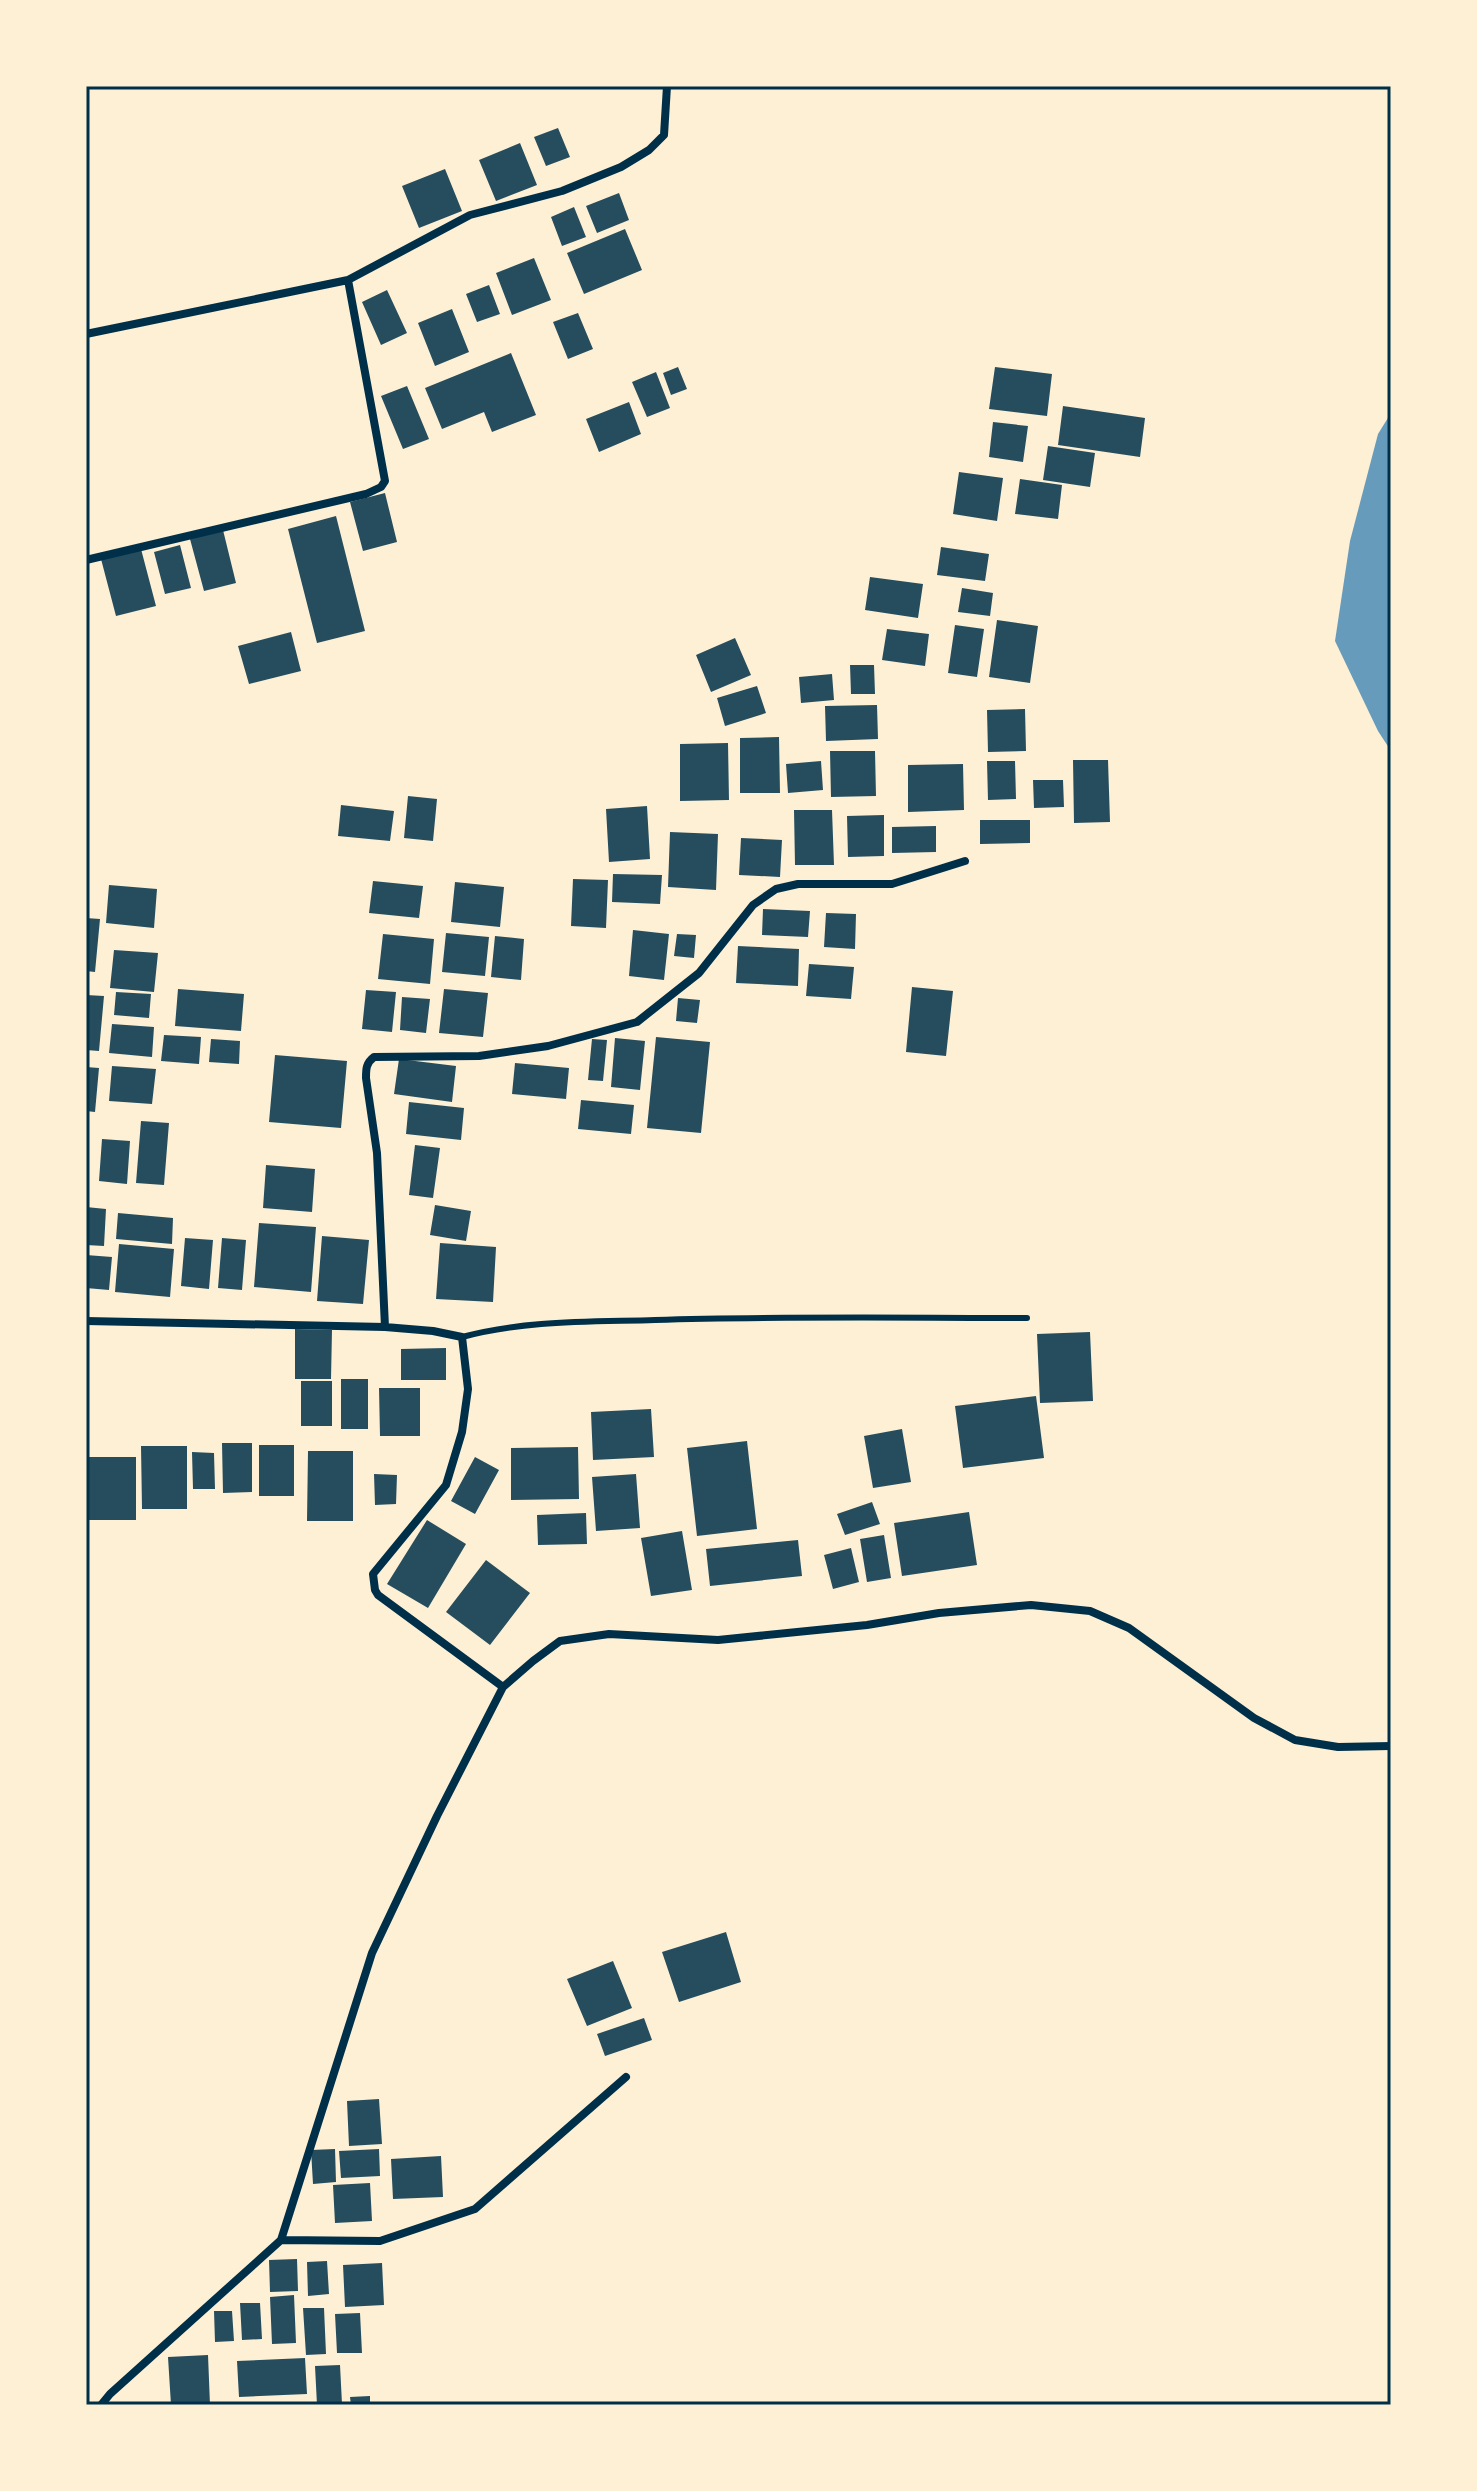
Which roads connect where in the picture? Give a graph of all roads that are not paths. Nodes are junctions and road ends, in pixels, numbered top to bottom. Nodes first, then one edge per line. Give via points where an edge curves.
1 (667, 86) edge
2 (348, 280) junction
3 (86, 334) edge
4 (86, 560) edge
5 (965, 861) dead end
6 (1027, 1318) dead end
7 (86, 1321) edge
8 (385, 1327) junction
9 (462, 1337) junction
10 (503, 1687) junction
11 (1391, 1746) edge
12 (626, 2077) dead end
13 (281, 2240) junction
14 (101, 2405) edge

1 - 2 street via 664,135 649,150 562,191 470,215
2 - 3 street
2 - 4 street via 385,475 381,487
5 - 8 street via 892,884 798,884 776,889 753,905 699,973 637,1022 548,1046 479,1056 370,1060 366,1078 377,1153
6 - 9 lane via 565,1323 494,1328
7 - 8 street
8 - 9 street
9 - 10 street via 468,1389 446,1485 373,1574 373,1582 378,1595
10 - 11 street via 560,1641 572,1639 609,1634 718,1640 1031,1605 1090,1611 1129,1628 1243,1711 1295,1740 1338,1747
10 - 13 street via 372,1953
12 - 13 street via 475,2209 380,2241
13 - 14 street

